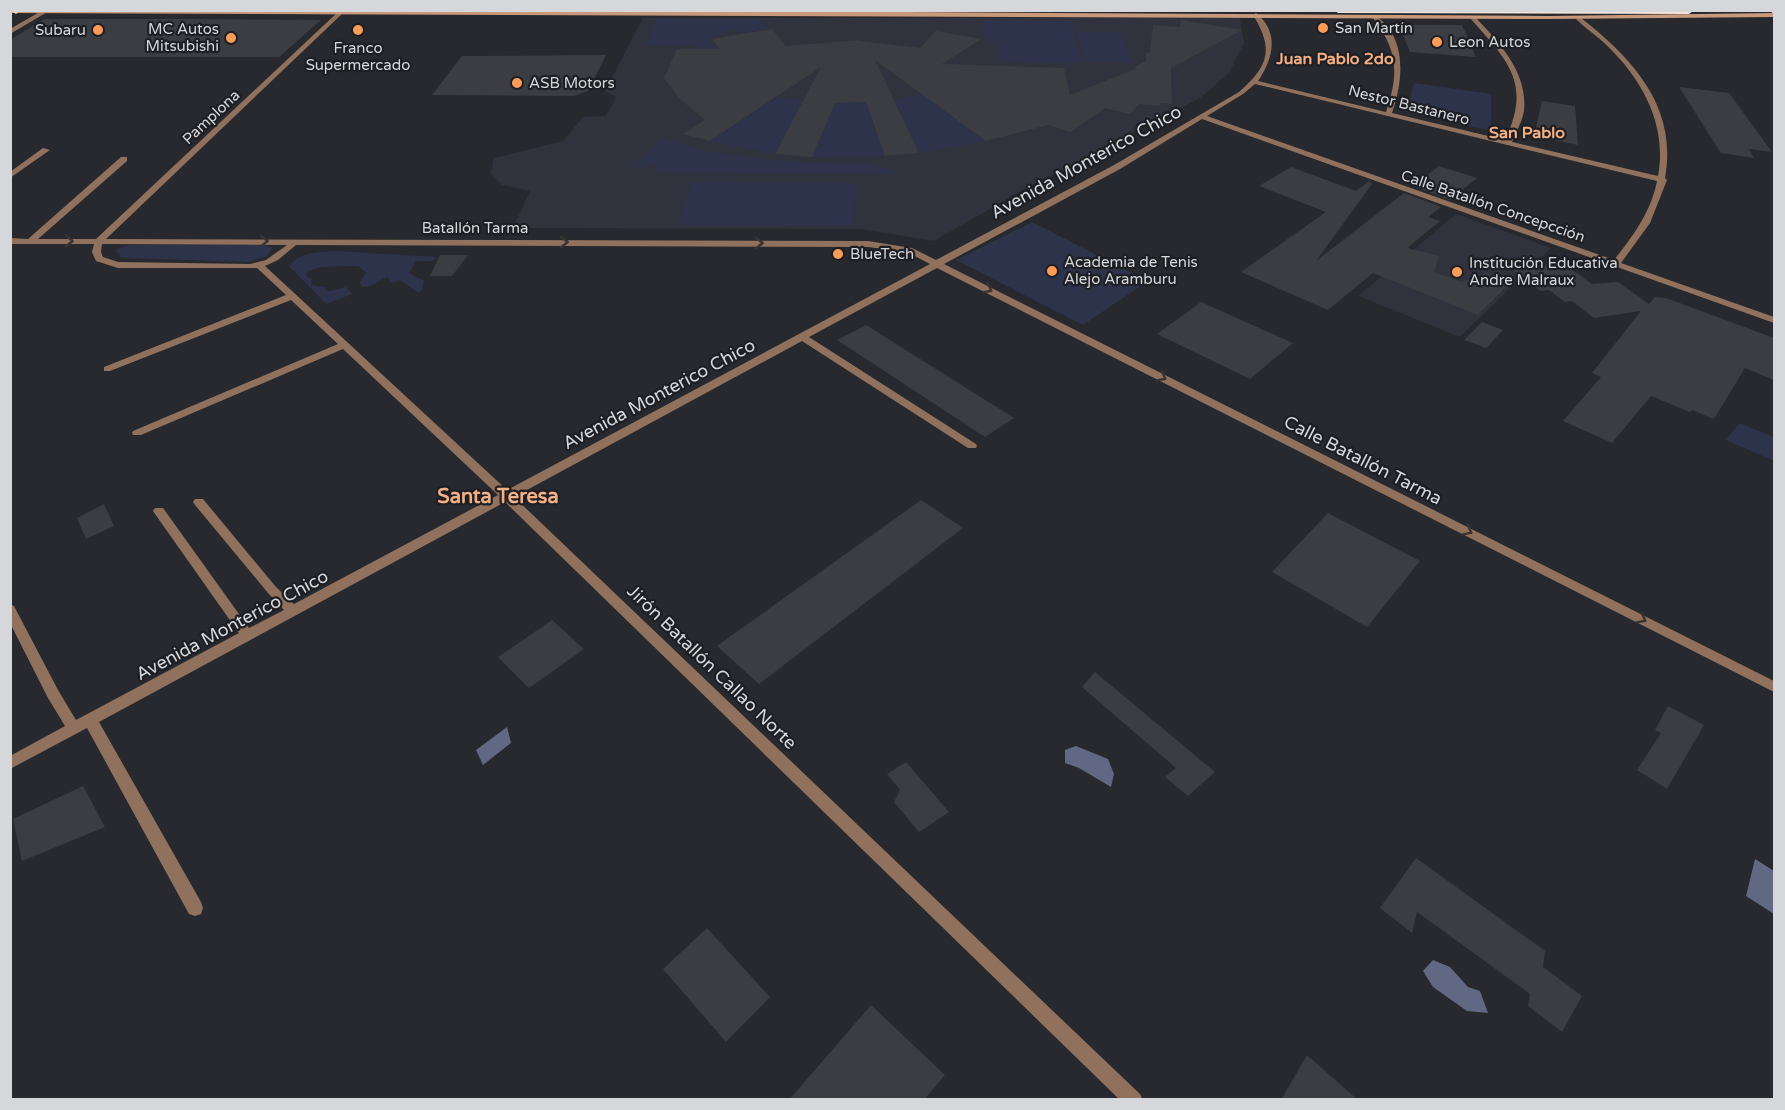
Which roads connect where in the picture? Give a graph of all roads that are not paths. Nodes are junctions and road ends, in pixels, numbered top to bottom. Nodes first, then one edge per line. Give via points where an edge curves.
1 (1338, 10) edge
2 (13, 11) edge
3 (46, 11) edge
4 (1689, 11) edge
5 (341, 12) junction
6 (1774, 12) edge
7 (1256, 15) junction
8 (1376, 18) junction
9 (1474, 19) junction
10 (1579, 19) junction
11 (10, 32) edge
12 (1254, 82) junction
13 (1389, 113) junction
14 (1202, 117) junction
15 (1508, 142) junction
16 (46, 150) dead end
17 (124, 159) dead end
18 (10, 176) edge
19 (1663, 180) junction
20 (10, 241) edge
21 (30, 241) junction
22 (99, 241) junction
23 (294, 241) junction
24 (936, 262) junction
25 (1616, 263) junction
26 (260, 266) junction
27 (292, 296) junction
28 (1774, 320) edge
29 (801, 336) junction
30 (345, 345) junction
31 (106, 369) dead end
32 (137, 434) dead end
33 (972, 446) dead end
34 (506, 496) junction
35 (199, 502) dead end
36 (159, 511) dead end
37 (10, 609) edge
38 (293, 611) junction
39 (247, 635) junction
40 (1774, 687) edge
41 (90, 720) junction
42 (74, 729) junction
43 (10, 764) edge
44 (195, 908) dead end
45 (1134, 1100) edge

1 - 4 highway
2 - 3 street
3 - 5 street
3 - 11 street
5 - 7 street
5 - 22 street, Pamplona
6 - 10 street
7 - 8 street
7 - 12 street, Avenida Monterico Chico via 1270,46 1264,68
8 - 9 street
8 - 13 street via 1389,35 1400,65 1398,90
9 - 10 street
9 - 15 street via 1510,63 1520,92 1520,111
10 - 19 street via 1621,54 1657,107 1663,129
12 - 13 street, Nestor Bastanero
12 - 14 street, Avenida Monterico Chico
13 - 15 street, Nestor Bastanero
14 - 24 street, Avenida Monterico Chico via 1117,167
14 - 25 street, Calle Batallón Concepcción
15 - 19 street, Nestor Bastanero
16 - 18 street
17 - 21 street
19 - 25 street via 1645,225
20 - 21 street, Batallón Tarma
21 -> 22 street, Batallón Tarma
22 -> 23 street, Batallón Tarma
22 - 26 street via 97,257 118,265
23 -> 24 street, Batallón Tarma via 868,243 909,250
23 - 26 street via 279,258
24 - 29 street, Avenida Monterico Chico
24 -> 40 street, Calle Batallón Tarma
25 - 28 street, Calle Batallón Concepcción
26 - 27 street, Jirón Batallón Callao Norte
27 - 30 street, Jirón Batallón Callao Norte
27 - 31 street
29 - 33 street
29 - 34 street, Avenida Monterico Chico
30 - 32 street
30 - 34 street, Jirón Batallón Callao Norte
34 - 38 street, Avenida Monterico Chico
34 - 45 street, Jirón Batallón Callao Norte
35 - 38 street
36 - 39 street
37 - 42 street
38 - 39 street, Avenida Monterico Chico
39 - 41 street, Avenida Monterico Chico
41 - 42 street, Avenida Monterico Chico
41 - 44 street
42 - 43 street, Avenida Monterico Chico

